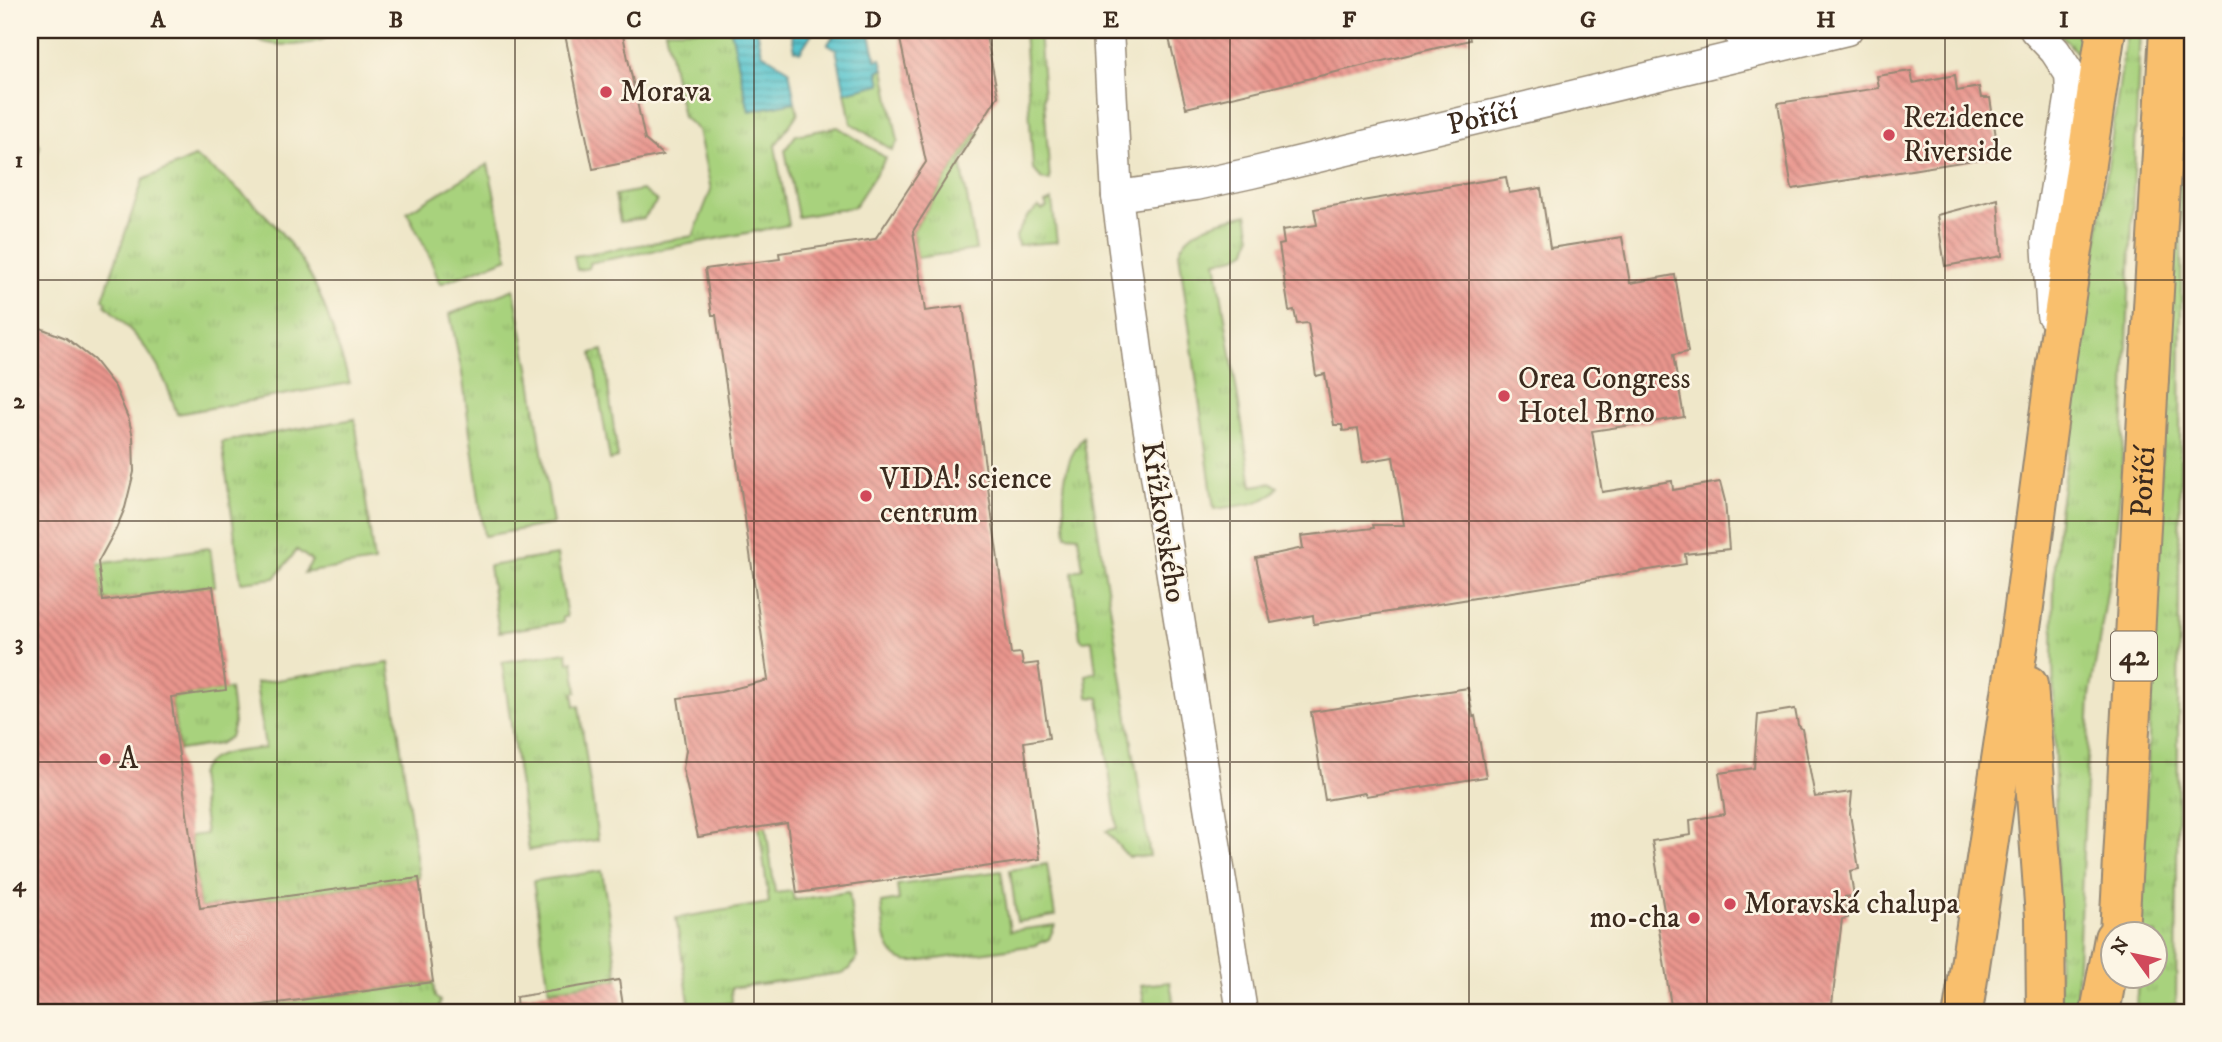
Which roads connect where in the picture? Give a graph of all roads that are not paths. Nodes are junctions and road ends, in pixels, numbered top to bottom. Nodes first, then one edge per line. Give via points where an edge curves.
1 (1108, 30) edge
2 (1847, 30) edge
3 (2035, 30) edge
4 (2106, 30) edge
5 (2169, 30) edge
6 (1743, 42) edge
7 (1117, 196) junction
8 (2056, 363) junction
9 (2023, 614) junction
10 (2117, 920) edge
11 (2104, 990) edge
12 (2116, 990) edge
13 (1242, 1012) edge
14 (1963, 1012) edge
15 (2046, 1012) edge
16 (2100, 1012) edge
17 (2115, 1012) edge

1 - 7 street, Křížkovského
2 - 6 street, Poříčí
3 - 8 street via 2070,74 2071,93 2047,241
4 - 8 main road
5 - 10 main road, Poříčí / 42
6 - 7 street, Poříčí via 1251,173
7 - 13 street, Křížkovského via 1149,433
8 - 9 main road
9 - 14 main road
9 - 15 main road via 2045,917
11 - 16 main road, 42
12 - 17 main road

